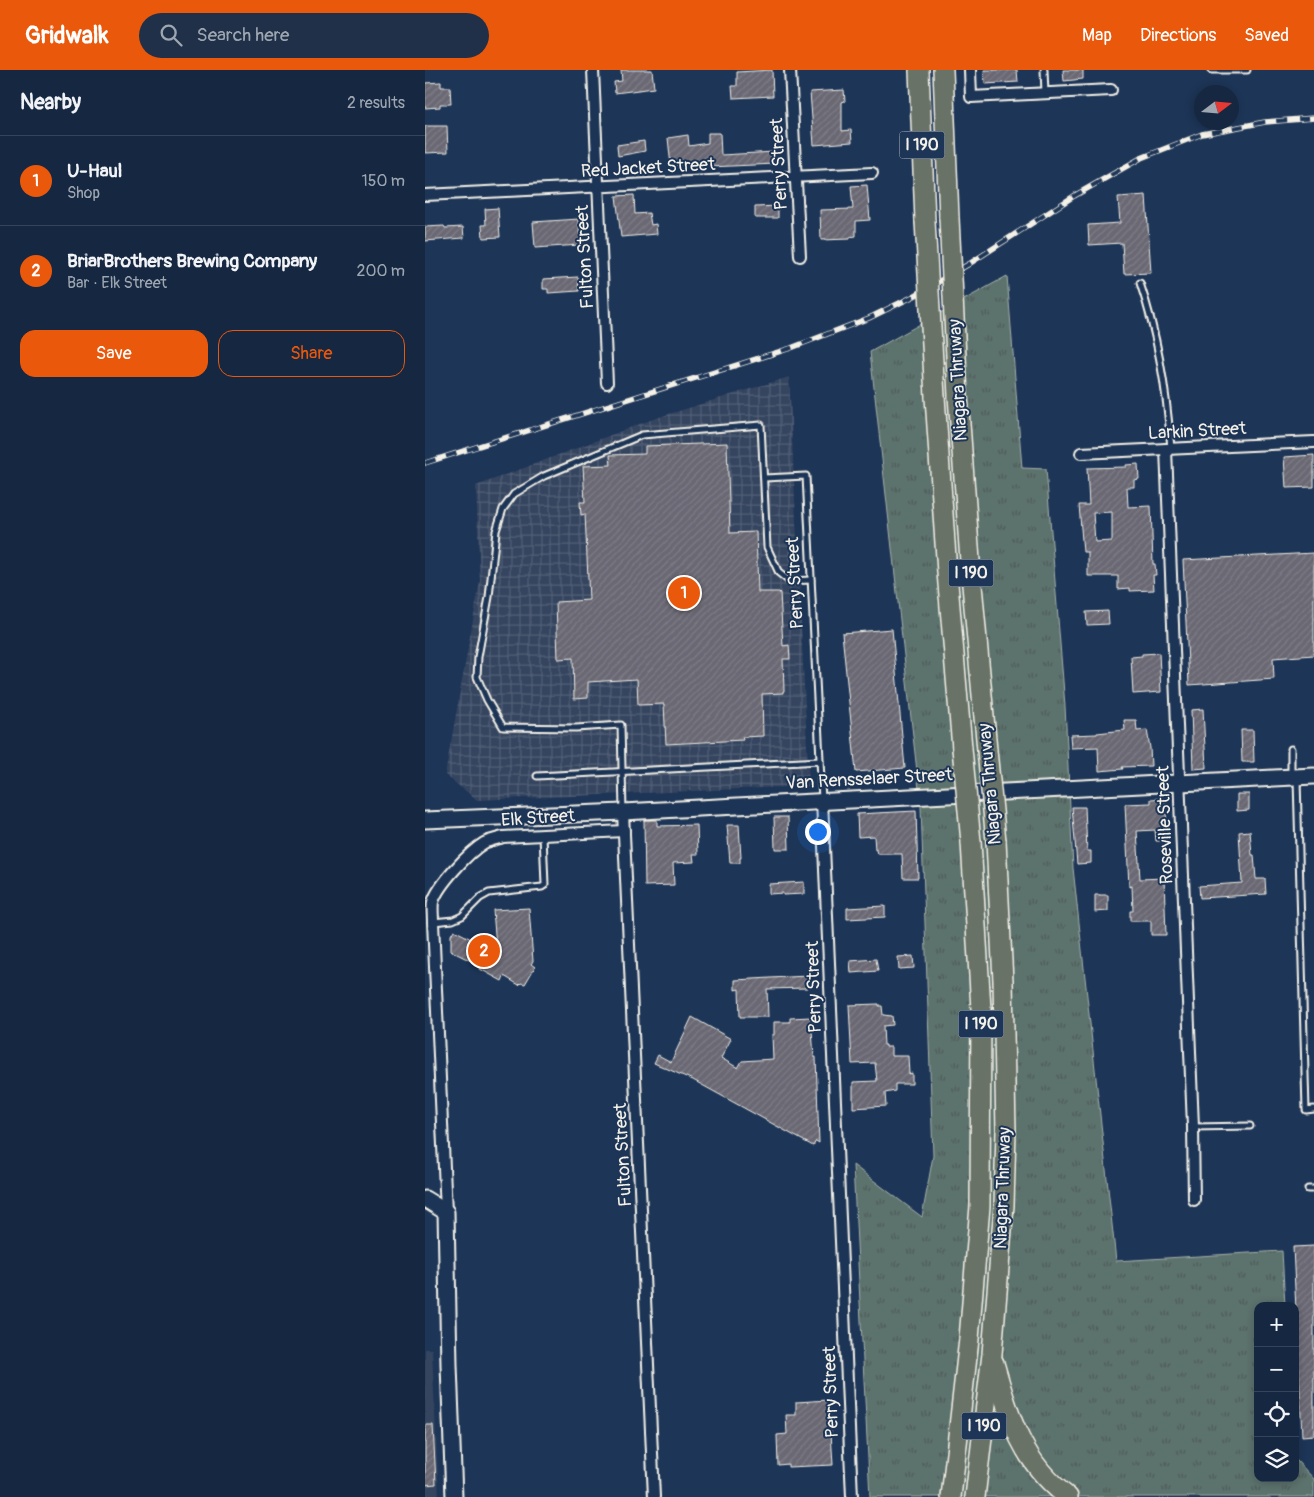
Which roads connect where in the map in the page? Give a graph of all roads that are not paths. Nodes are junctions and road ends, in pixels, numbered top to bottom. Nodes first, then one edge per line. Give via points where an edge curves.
1 (593, 70) edge
2 (790, 70) edge
3 (919, 70) edge
4 (943, 70) edge
5 (970, 70) edge
6 (1044, 70) edge
7 (1211, 70) edge
8 (1247, 70) edge
9 (1111, 90) dead end
10 (1045, 94) junction
11 (872, 173) dead end
12 (795, 177) junction
13 (598, 186) junction
14 (425, 195) edge
15 (800, 256) dead end
16 (1140, 283) dead end
17 (607, 383) dead end
18 (1314, 442) edge
19 (1169, 449) junction
20 (1081, 453) dead end
21 (764, 478) junction
22 (811, 580) junction
23 (1291, 749) dead end
24 (820, 761) junction
25 (622, 771) junction
26 (537, 776) dead end
27 (1314, 776) edge
28 (1294, 777) junction
29 (1180, 782) junction
30 (822, 800) junction
31 (623, 812) junction
32 (425, 820) edge
33 (624, 831) junction
34 (543, 835) junction
35 (433, 922) junction
36 (1314, 1110) edge
37 (1250, 1126) dead end
38 (1193, 1127) junction
39 (1308, 1189) dead end
40 (1314, 1189) edge
41 (425, 1199) edge
42 (1194, 1200) dead end
43 (446, 1212) junction
44 (992, 1354) junction
45 (455, 1497) edge
46 (654, 1497) edge
47 (852, 1497) edge
48 (951, 1497) edge
49 (975, 1497) edge
50 (1068, 1497) edge

1 - 13 street, Fulton Street
2 - 12 street, Perry Street
3 - 48 highway, Niagara Thruway / I 190, bridge via 935,397 971,842 981,1009 980,1206
4 - 44 highway, Niagara Thruway / I 190, bridge via 958,396 995,840 1003,981 1004,1205
5 - 10 street via 971,97
6 - 10 lane
7 - 8 lane
9 - 10 street
11 - 12 street, Red Jacket Street
12 - 13 street, Red Jacket Street
12 - 15 street, Perry Street
13 - 14 street, Red Jacket Street
13 - 17 street, Fulton Street
16 - 19 lane via 1166,395
18 - 19 street, Larkin Street
19 - 20 street, Larkin Street
19 - 29 street, Roseville Street
21 - 22 lane via 767,547 779,573 789,582
21 - 22 lane, Perry Street via 806,476
21 - 25 lane via 761,425 642,435 544,476 514,494 503,509 496,531 478,657 477,677 487,700 503,727 621,725
22 - 24 lane, Perry Street
23 - 28 lane
24 - 25 lane
24 - 30 lane, Perry Street
25 - 26 lane
25 - 31 lane
27 - 28 street, Van Rensselaer Street
28 - 29 street, Van Rensselaer Street
28 - 36 lane via 1306,1110
29 - 30 street, Van Rensselaer Street
29 - 38 street, Roseville Street
30 - 31 street, Van Rensselaer Street
30 - 47 street, Perry Street
31 - 32 street, Van Rensselaer Street
31 - 33 street, Fulton Street
33 - 34 street, Elk Street
33 - 46 street, Fulton Street
34 - 35 street, Elk Street via 503,837 474,850 439,889 433,904
34 - 35 lane via 545,885 489,893 462,916
35 - 43 street, Elk Street
37 - 38 lane
38 - 42 street, Roseville Street
39 - 40 lane
41 - 43 street
43 - 45 street, Elk Street
44 - 49 highway, Niagara Thruway / I 190
44 - 50 highway via 1017,1437 1048,1482

